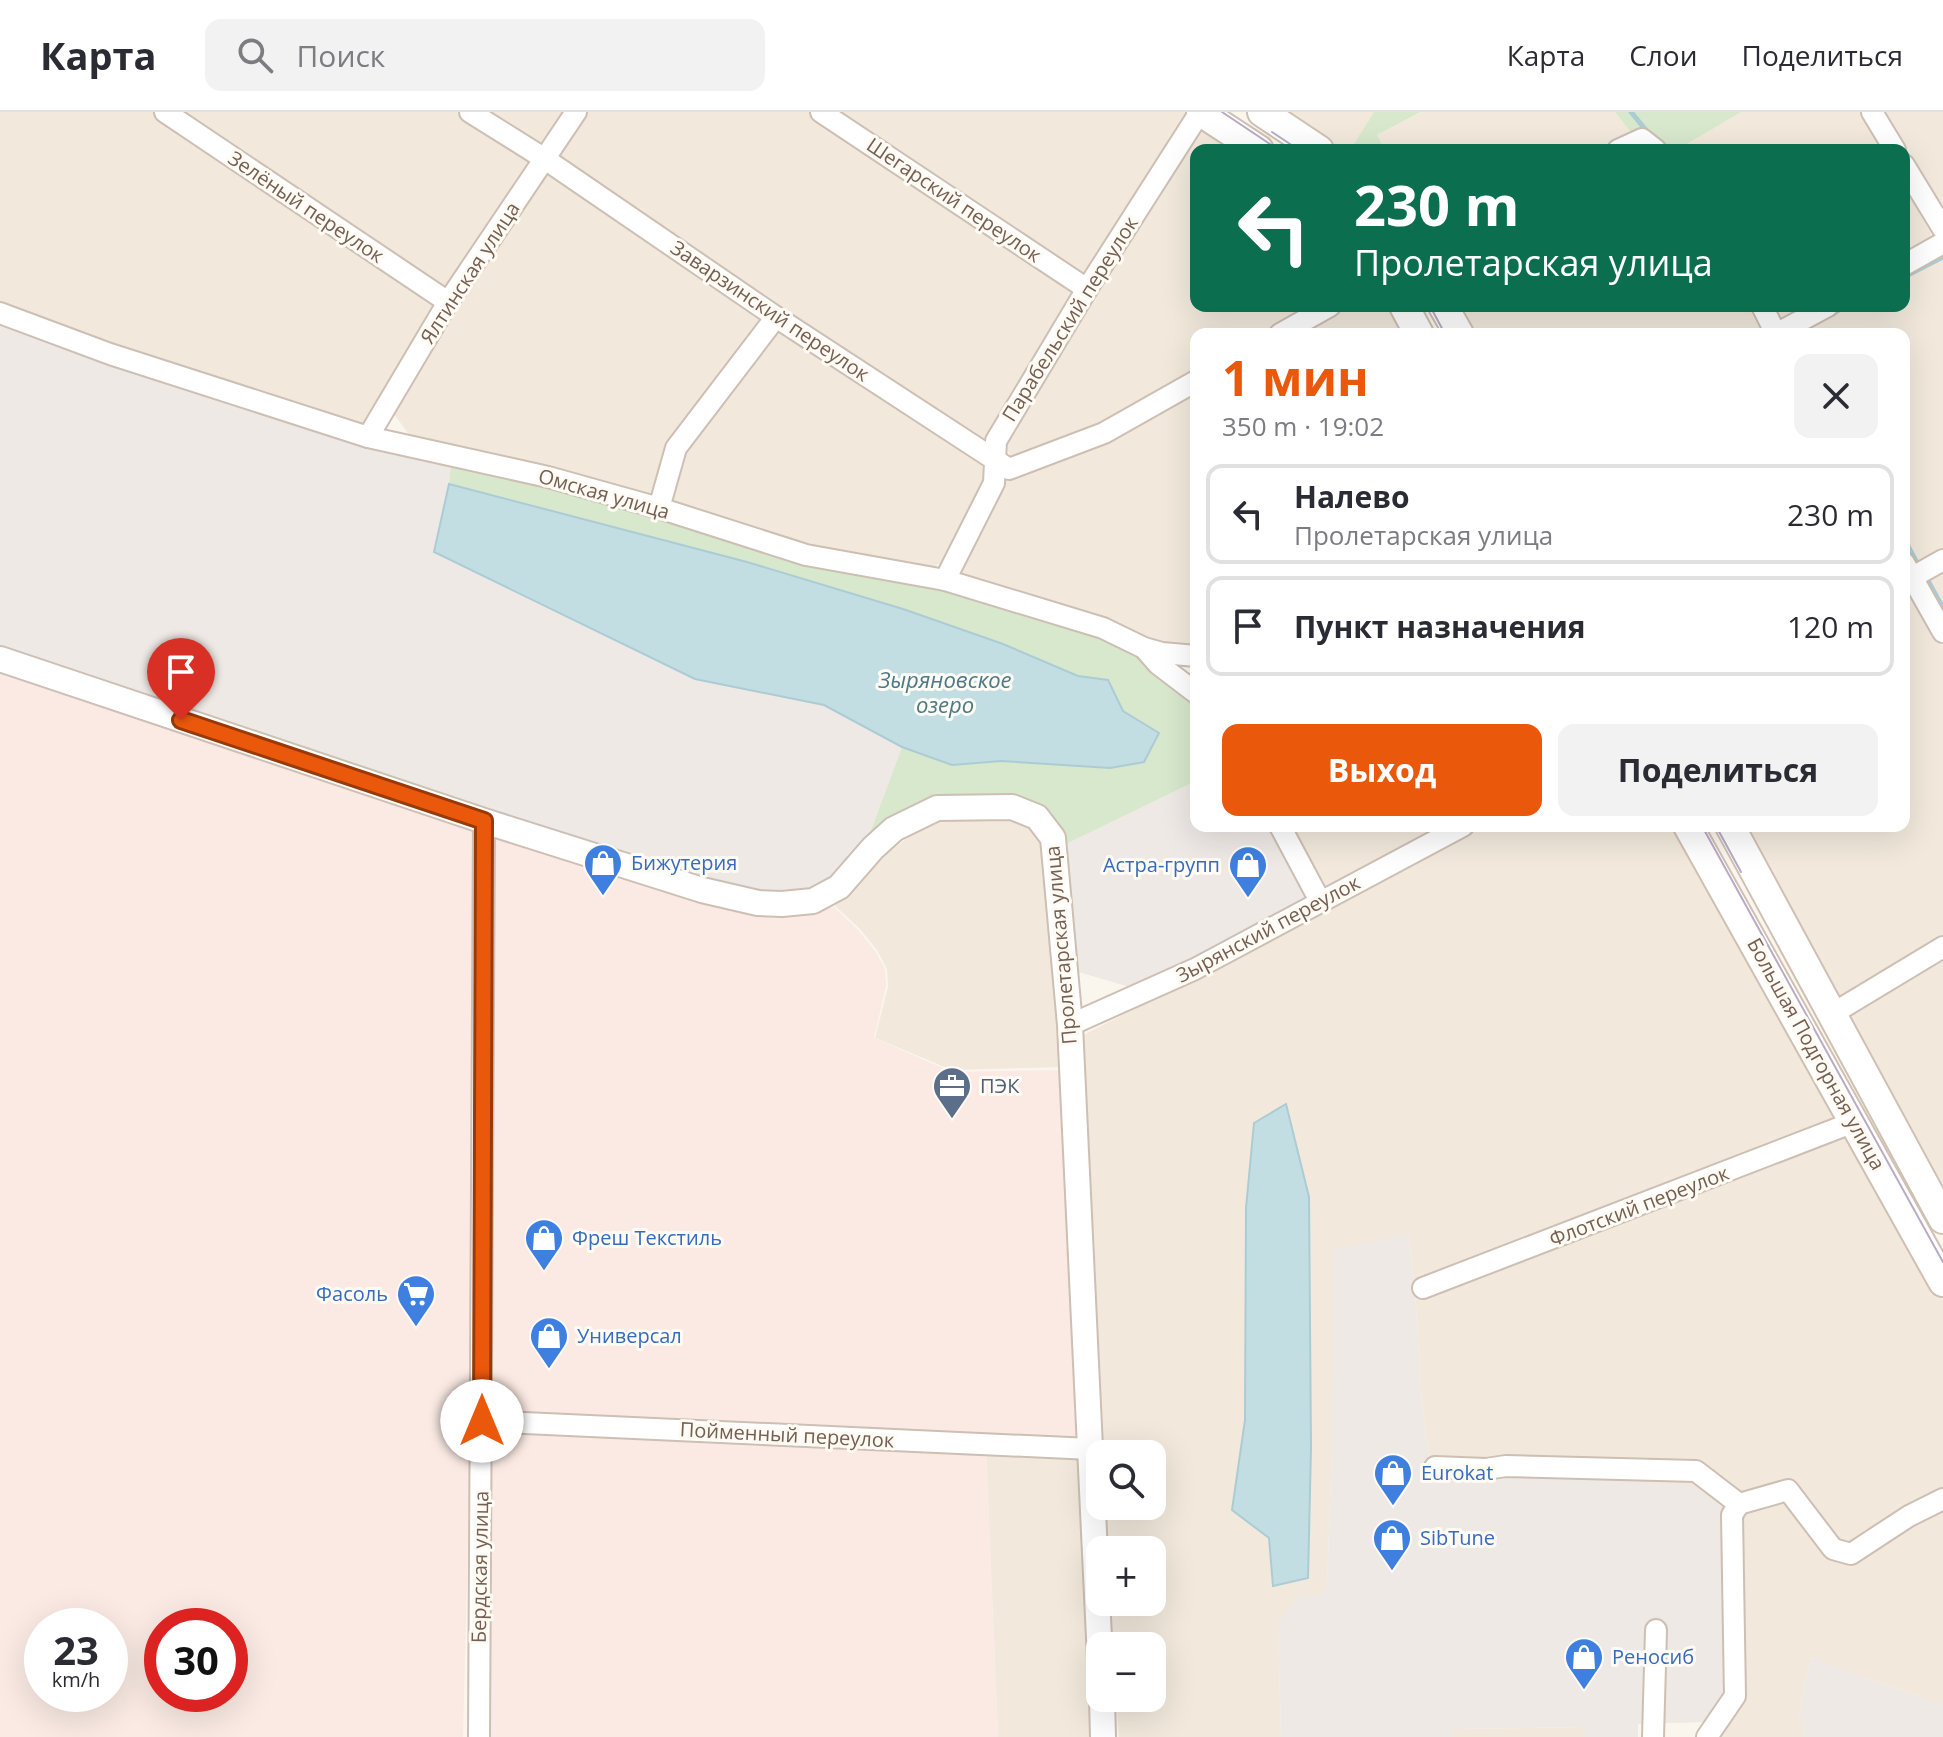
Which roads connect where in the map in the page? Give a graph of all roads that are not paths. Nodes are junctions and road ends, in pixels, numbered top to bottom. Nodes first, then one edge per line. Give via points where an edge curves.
1 (165, 112) edge
2 (470, 112) edge
3 (576, 112) edge
4 (821, 112) edge
5 (1201, 112) edge
6 (1262, 112) edge
7 (1872, 112) edge
8 (1250, 144) edge
9 (1310, 144) edge
10 (1891, 144) edge
11 (545, 159) junction
12 (1910, 175) edge
13 (1943, 229) edge
14 (1943, 243) edge
15 (1910, 262) edge
16 (1087, 289) junction
17 (448, 302) junction
18 (1319, 312) edge
19 (1817, 312) edge
20 (0, 313) edge
21 (776, 317) junction
22 (1291, 328) edge
23 (1787, 328) edge
24 (1190, 384) edge
25 (368, 437) junction
26 (996, 461) junction
27 (659, 508) junction
28 (1943, 560) edge
29 (1910, 573) edge
30 (1910, 579) edge
31 (945, 580) junction
32 (1943, 632) edge
33 (1144, 648) junction
34 (1190, 655) edge
35 (0, 659) edge
36 (1190, 688) edge
37 (484, 821) junction
38 (1283, 832) edge
39 (1452, 832) edge
40 (1691, 832) edge
41 (1733, 832) edge
42 (1320, 901) junction
43 (1943, 947) edge
44 (1832, 1014) junction
45 (1070, 1025) junction
46 (1854, 1122) junction
47 (1943, 1219) edge
48 (1943, 1282) edge
49 (1423, 1288) dead end
50 (482, 1421) junction
51 (1091, 1440) edge
52 (1086, 1449) edge
53 (1435, 1467) dead end
54 (1943, 1499) edge
55 (1739, 1504) junction
56 (1094, 1520) edge
57 (1656, 1630) dead end
58 (1099, 1632) edge
59 (1102, 1712) edge
60 (479, 1737) edge
61 (1103, 1737) edge
62 (1653, 1737) edge
63 (1707, 1737) edge

1 - 17 street, Зелёный переулок
2 - 11 street, Заварзинский переулок
3 - 11 street, Ялтинская улица
4 - 16 street, Шегарский переулок
5 - 8 main road
5 - 16 street, Парабельский переулок
6 - 9 main road
7 - 10 street
11 - 17 street, Ялтинская улица
11 - 21 street, Заварзинский переулок
12 - 13 street
14 - 15 street
16 - 26 street, Парабельский переулок via 996,441
17 - 25 street, Ялтинская улица
18 - 22 street
19 - 23 street
20 - 25 street, Омская улица
21 - 26 street, Заварзинский переулок
21 - 27 street via 676,448
24 - 26 street via 1104,433 1009,469
25 - 27 street, Омская улица
26 - 31 street, Парабельский переулок via 994,483
27 - 31 street, Омская улица via 806,555
28 - 29 street
30 - 32 street
31 - 33 street, Омская улица via 1103,628
33 - 34 street
33 - 36 street, Омская улица
35 - 37 street, Пролетарская улица
37 - 45 street, Пролетарская улица via 702,890 782,904 813,901 839,887 894,829 937,808 1012,807 1037,817 1053,838
37 - 50 street, Бердская улица
38 - 42 street
39 - 42 street, Зырянский переулок
40 - 46 main road, Большая Подгорная улица
41 - 44 main road, Большая Подгорная улица
42 - 45 street, Зырянский переулок via 1195,969
43 - 44 street
44 - 47 main road, Большая Подгорная улица
45 - 51 street, Пролетарская улица
46 - 48 main road, Большая Подгорная улица
46 - 49 street, Флотский переулок
50 - 52 street, Пойменный переулок
50 - 60 street, Бердская улица
53 - 55 street via 1696,1471
54 - 55 street via 1851,1554 1833,1549 1788,1490
55 - 63 street via 1732,1515 1735,1696
56 - 58 street, Пролетарская улица
57 - 62 street
59 - 61 street

